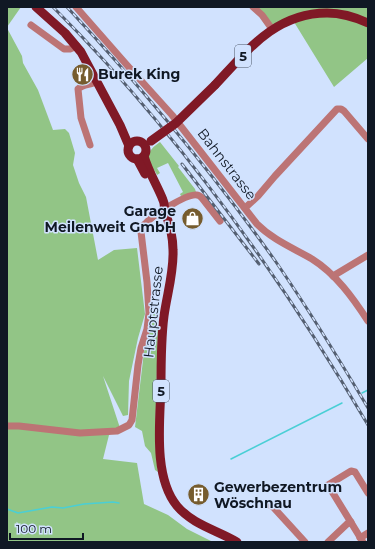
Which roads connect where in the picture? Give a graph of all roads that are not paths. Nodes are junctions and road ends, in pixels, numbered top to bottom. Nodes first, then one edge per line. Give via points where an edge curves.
1 (36, 7) edge
2 (76, 7) edge
3 (253, 7) edge
4 (368, 23) edge
5 (31, 24) dead end
6 (272, 29) junction
7 (79, 49) junction
8 (97, 81) junction
9 (368, 138) edge
10 (90, 144) dead end
11 (132, 144) junction
12 (147, 144) junction
13 (141, 157) junction
14 (244, 208) junction
15 (165, 210) junction
16 (220, 221) dead end
17 (368, 256) edge
18 (333, 276) junction
19 (368, 321) edge
20 (7, 426) edge
21 (368, 493) edge
22 (266, 503) dead end
23 (351, 522) junction
24 (368, 533) edge
25 (361, 540) edge
26 (236, 542) edge
27 (305, 542) edge
28 (328, 542) edge

1 - 7 main road
2 - 14 street, Bahnstrasse via 172,115
3 - 6 street
4 - 6 main road, 5 via 345,15 315,13 287,21
5 - 7 street via 64,49
6 - 12 main road, 5, bridge via 176,123
7 - 8 main road
7 - 11 main road via 94,67
8 - 10 street via 78,89 82,118
8 - 11 main road
9 - 14 street via 339,108
11 - 12 main road
11 - 13 main road via 128,151 130,156
12 - 13 main road via 146,151
13 - 15 main road, Hauptstrasse / 5 via 158,202
14 - 18 street, Bahnstrasse via 262,229 312,259
15 - 16 street via 189,196 197,195
15 - 20 street via 144,224 141,232 149,313 141,348 132,420 117,431 80,433
15 - 26 main road, Hauptstrasse / 5 via 174,252 162,332 161,460 167,488 183,513 198,524
17 - 18 street
18 - 19 street, Bahnstrasse
21 - 23 street via 355,472 351,471 328,485
22 - 27 street via 273,507
23 - 25 street
23 - 28 street
24 - 25 street

